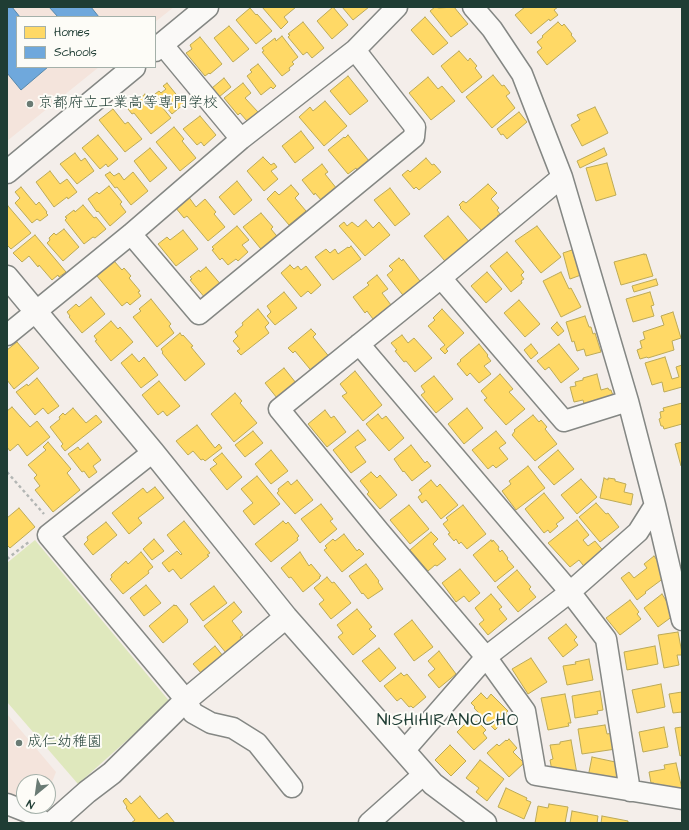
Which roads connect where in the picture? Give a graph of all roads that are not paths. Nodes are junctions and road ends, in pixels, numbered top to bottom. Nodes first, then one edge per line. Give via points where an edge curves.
1 (207, 7) edge
2 (397, 7) edge
3 (474, 7) edge
4 (159, 47) edge
5 (355, 50) junction
6 (133, 68) edge
7 (242, 139) junction
8 (7, 172) edge
9 (562, 177) junction
10 (131, 234) junction
11 (7, 277) edge
12 (441, 278) junction
13 (36, 312) junction
14 (7, 335) edge
15 (359, 344) junction
16 (628, 401) junction
17 (153, 452) junction
18 (655, 505) junction
19 (570, 592) junction
20 (286, 617) junction
21 (682, 620) edge
22 (486, 657) junction
23 (186, 700) junction
24 (404, 751) junction
25 (424, 774) junction
26 (292, 787) dead end
27 (630, 791) junction
28 (682, 799) edge
29 (7, 804) edge
30 (379, 820) edge
31 (44, 823) edge
32 (52, 823) edge
33 (485, 823) edge

1 - 4 street
2 - 5 street
3 - 9 street via 522,74
4 - 7 street
5 - 7 street
5 - 10 street via 415,127 414,137 199,314
6 - 8 street
7 - 10 street
9 - 12 street
9 - 16 street
10 - 13 street
11 - 13 street
12 - 15 street
12 - 16 street via 564,421
13 - 14 street
13 - 17 street
15 - 19 street
15 - 22 street via 279,409
16 - 18 street
17 - 20 street
17 - 23 street via 46,532
18 - 19 street via 638,532
18 - 21 street
19 - 22 street
19 - 27 street via 606,640
20 - 23 street
20 - 24 street
22 - 24 street
22 - 27 street via 525,711 536,775
23 - 26 street via 193,713 211,724 233,728 257,743
23 - 32 street via 112,773
24 - 25 street
25 - 30 street
25 - 33 street via 433,784
27 - 28 street
29 - 31 street via 35,815

